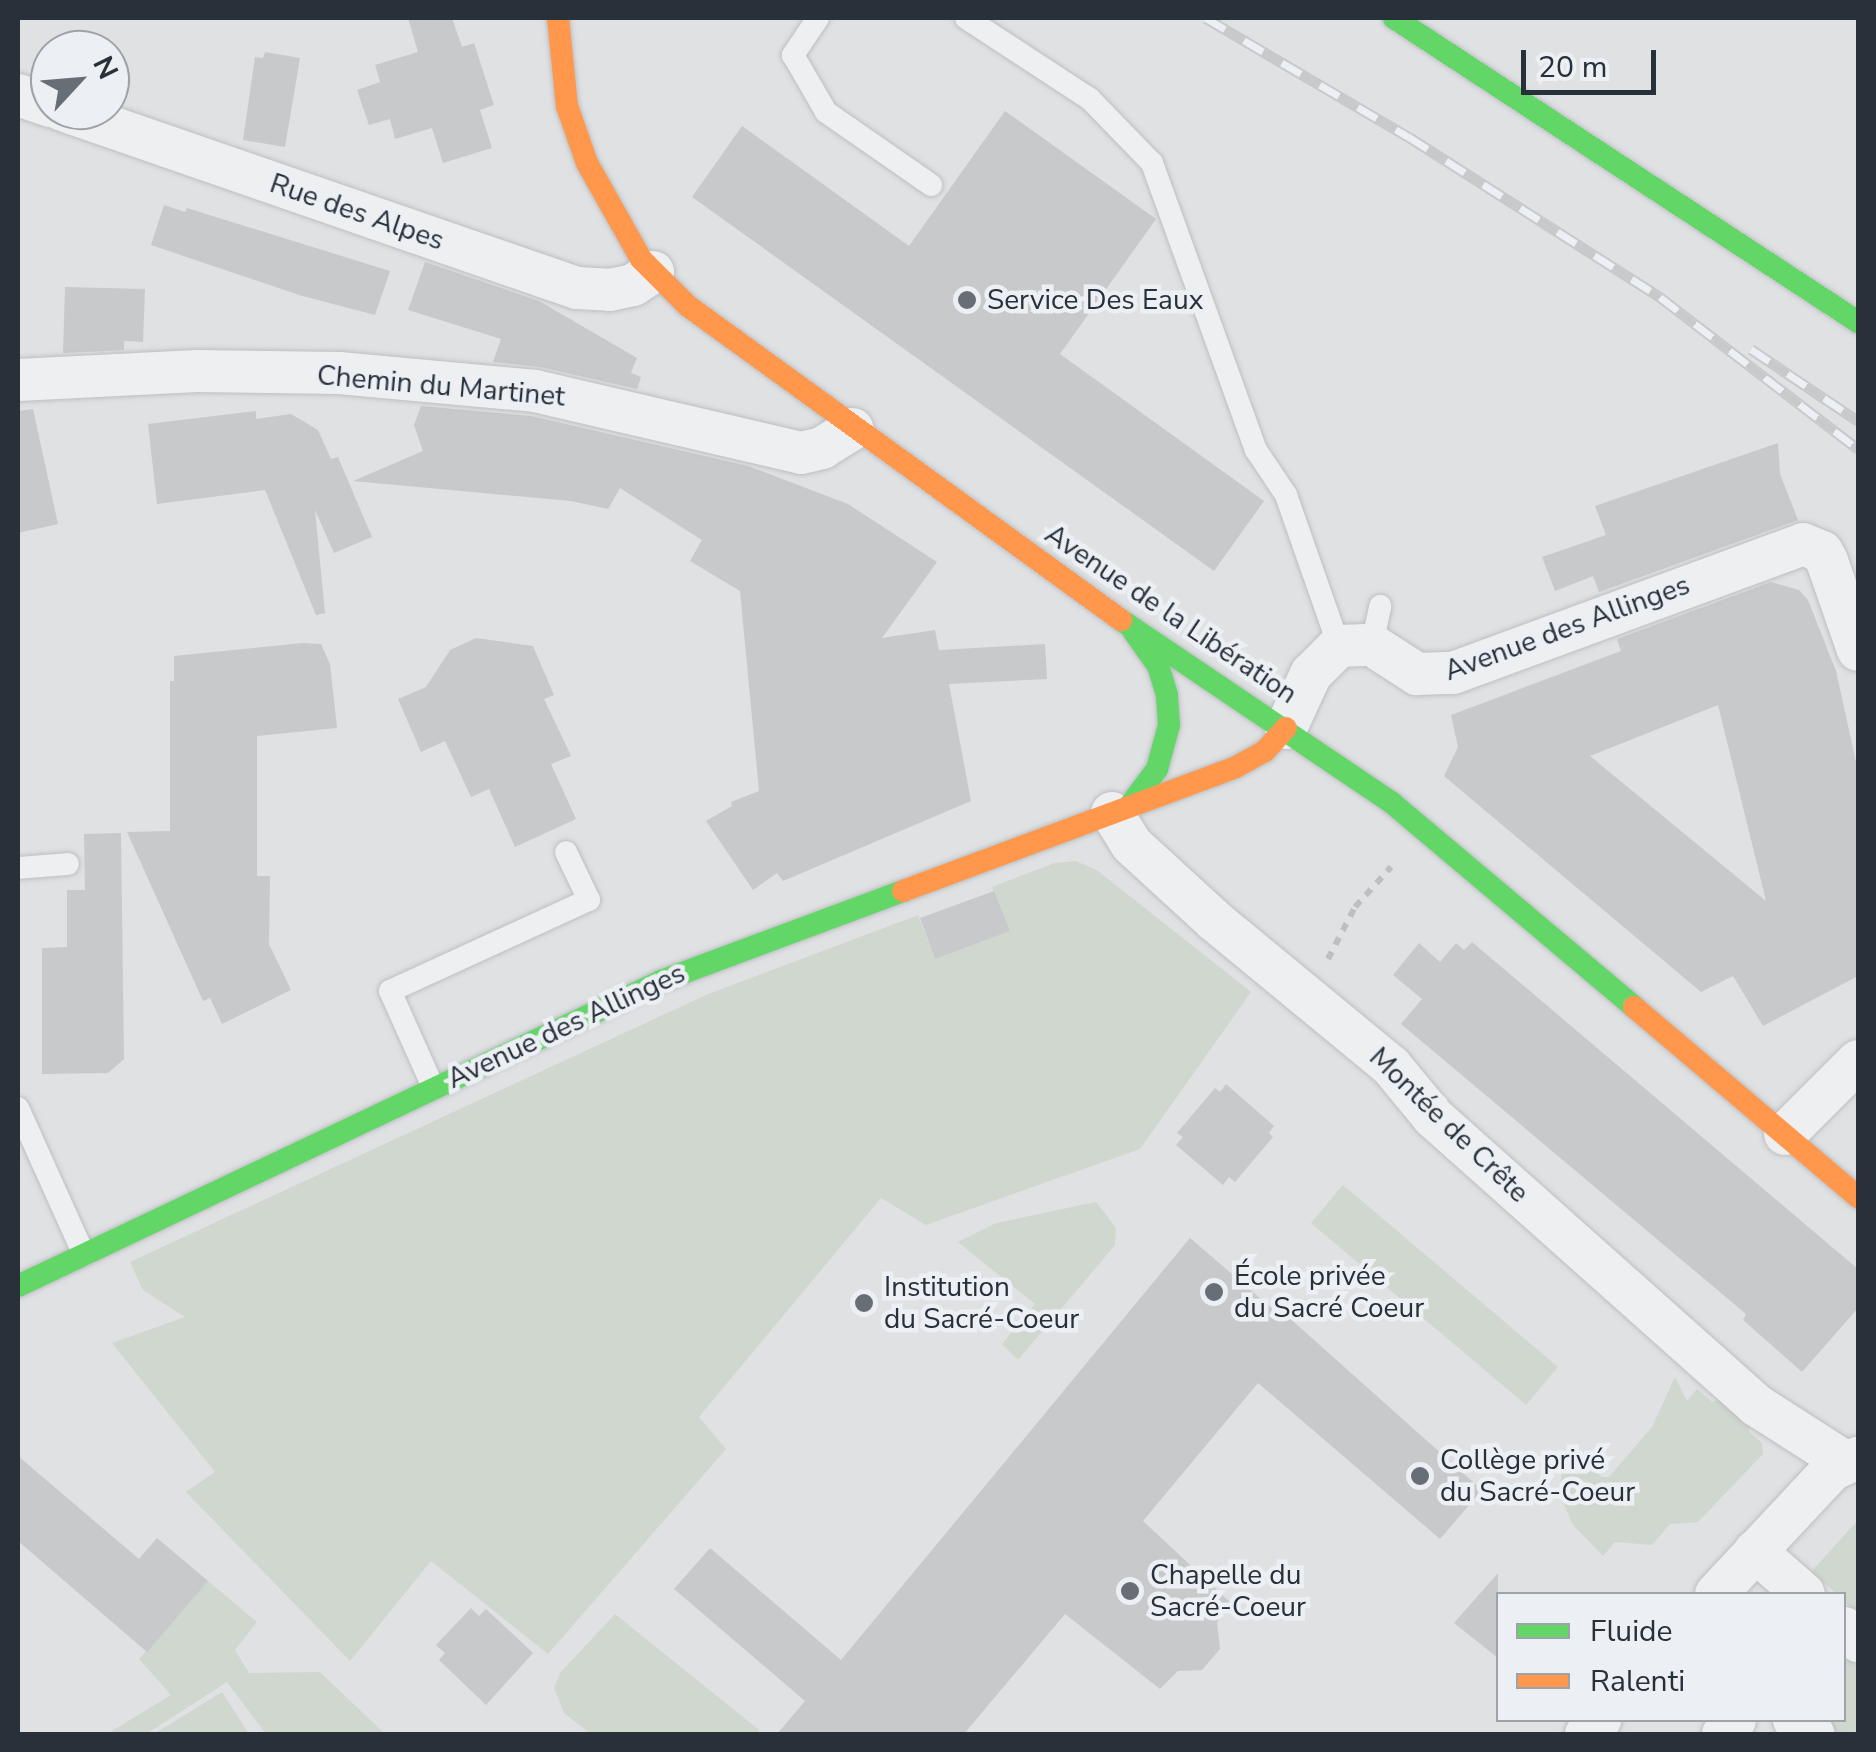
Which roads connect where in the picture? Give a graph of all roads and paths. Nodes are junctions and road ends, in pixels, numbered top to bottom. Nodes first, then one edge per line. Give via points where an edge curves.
1 (558, 18) edge
2 (818, 18) edge
3 (966, 18) edge
4 (1418, 24) edge
5 (120, 130) edge
6 (931, 185) dead end
7 (652, 272) junction
8 (1857, 320) edge
9 (18, 380) edge
10 (852, 429) junction
11 (1120, 620) junction
12 (1363, 632) junction
13 (1858, 650) edge
14 (1286, 728) junction
15 (1121, 809) junction
16 (1426, 830) junction
17 (566, 852) dead end
18 (68, 864) dead end
19 (18, 868) edge
20 (1309, 998) junction
21 (1858, 1061) edge
22 (433, 1086) junction
23 (18, 1108) edge
24 (1785, 1134) junction
25 (1858, 1197) edge
26 (84, 1255) junction
27 (18, 1286) edge
28 (1852, 1460) edge
29 (1756, 1551) junction
30 (1718, 1592) edge
31 (1802, 1592) edge

1 - 7 main road, Avenue de la Libération via 567,106 586,163
2 - 6 lane via 793,55 826,112
3 - 12 lane via 1090,99 1152,163 1256,450
4 - 8 main road via 1670,203
5 - 7 street, Rue des Alpes via 577,288 610,290
7 - 10 main road, Avenue de la Libération
9 - 10 street, Chemin du Martinet via 198,371 339,373 598,402 800,453
10 - 11 main road, Avenue de la Libération
11 - 14 main road, Avenue de la Libération
11 - 15 main road via 1158,666 1169,710 1163,755 1150,782
12 - 13 street, Avenue des Allinges via 1400,666 1435,676 1793,546 1813,546 1827,560
12 - 14 street, Avenue des Allinges via 1311,674
14 - 15 main road, Avenue des Allinges via 1252,760
14 - 16 main road, Avenue de la Libération
15 - 20 street, Montée de Crête via 1131,844
15 - 22 main road, Avenue des Allinges via 678,974
16 - 20 path via 1356,907
16 - 24 main road, Avenue de la Libération
17 - 22 lane via 588,900 390,991
18 - 19 lane
20 - 28 street, Montée de Crête via 1756,1405
21 - 24 street
22 - 26 main road, Avenue des Allinges
23 - 26 lane
24 - 25 main road, Avenue de la Libération
26 - 27 main road, Avenue des Allinges
28 - 29 street via 1821,1480
29 - 30 street
29 - 31 street

